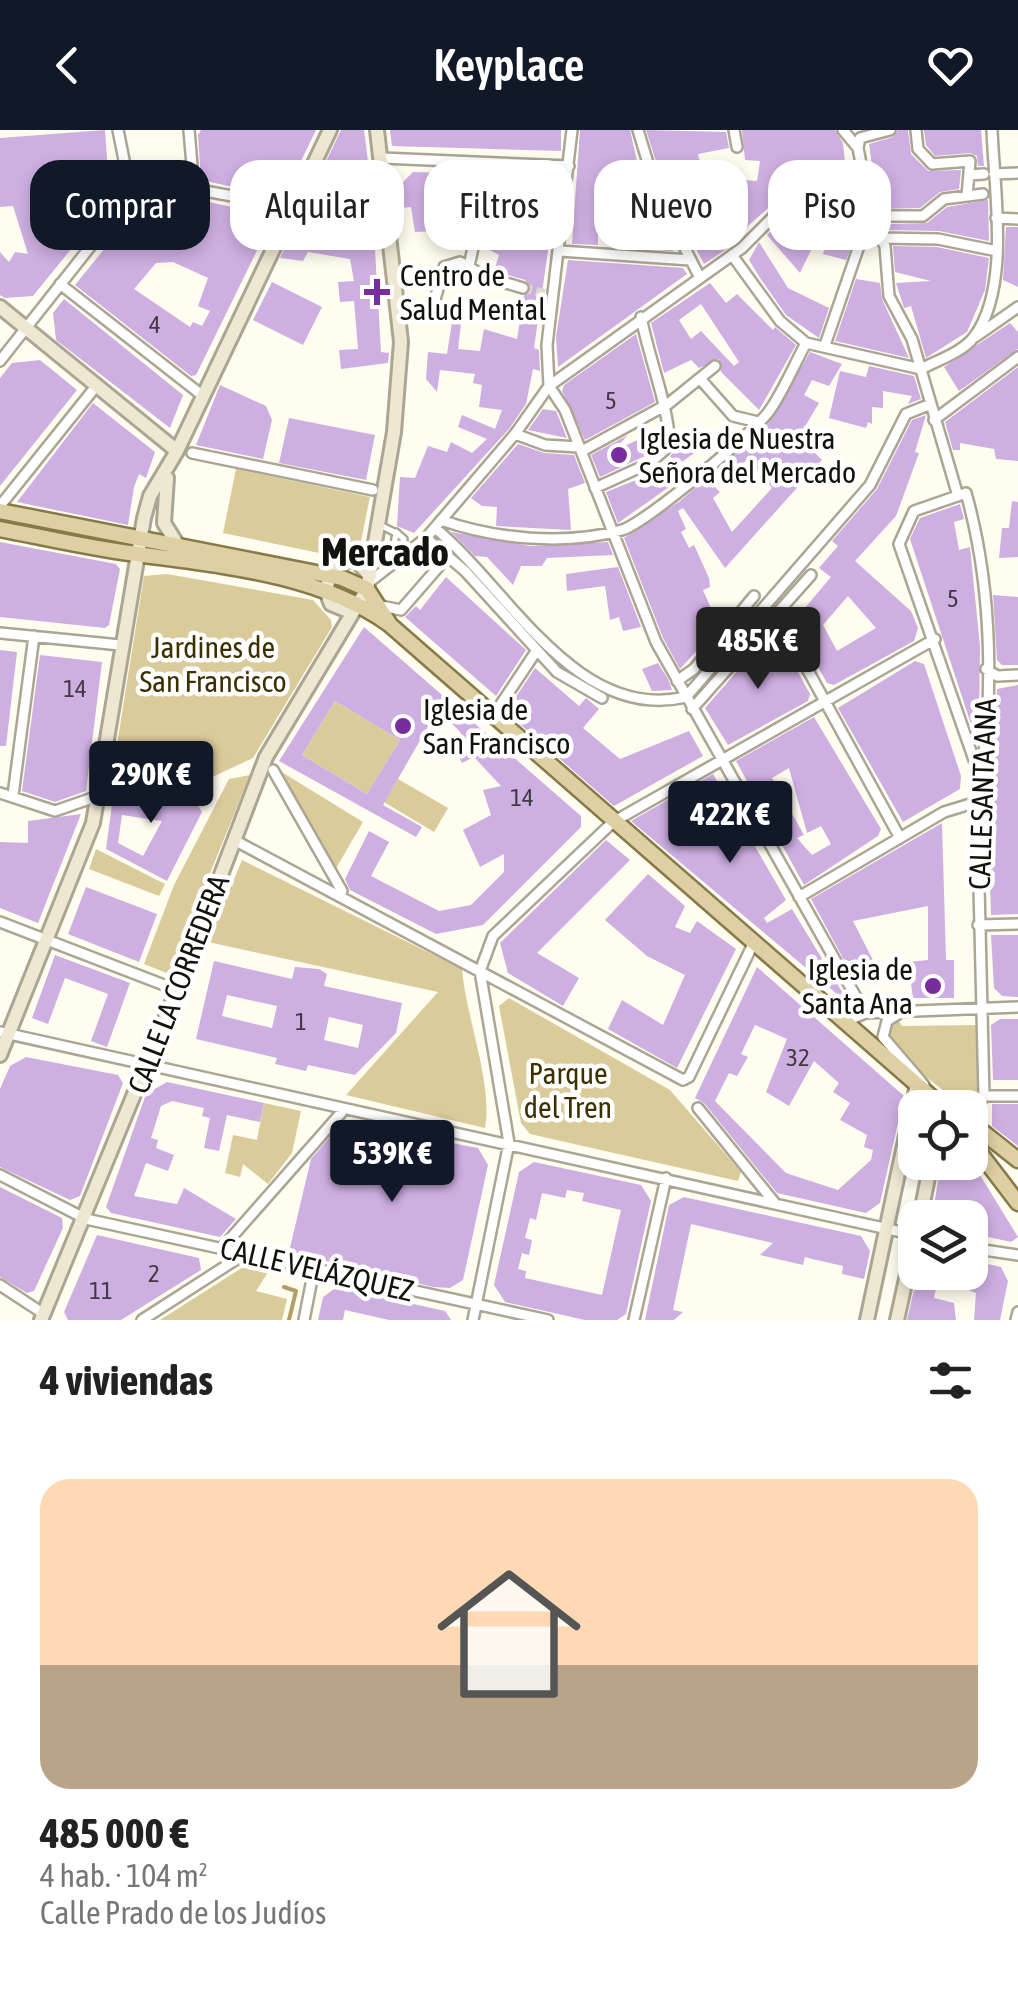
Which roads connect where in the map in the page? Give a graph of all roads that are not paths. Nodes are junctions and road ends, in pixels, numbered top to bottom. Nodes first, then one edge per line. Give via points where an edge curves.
1 (118, 130) edge
2 (188, 130) edge
3 (330, 130) edge
4 (377, 130) edge
5 (572, 130) edge
6 (638, 130) edge
7 (734, 130) edge
8 (916, 130) edge
9 (992, 130) edge
10 (883, 131) edge
11 (844, 132) edge
12 (736, 147) dead end
13 (858, 148) junction
14 (382, 158) joint
15 (124, 160) edge
16 (191, 160) edge
17 (315, 160) edge
18 (429, 160) edge
19 (570, 160) edge
20 (860, 160) edge
21 (1018, 173) edge
22 (989, 174) junction
23 (968, 175) junction
24 (982, 194) dead end
25 (967, 196) junction
26 (891, 216) edge
27 (996, 218) junction
28 (1018, 219) edge
29 (768, 222) edge
30 (891, 242) edge
31 (87, 250) edge
32 (272, 250) edge
33 (391, 250) edge
34 (473, 250) edge
35 (560, 250) joint
36 (858, 250) edge
37 (883, 250) edge
38 (997, 251) junction
39 (732, 256) junction
40 (469, 266) junction
41 (695, 272) junction
42 (60, 284) junction
43 (523, 288) tunnel mouth
44 (0, 307) edge
45 (1018, 307) edge
46 (431, 314) dead end
47 (640, 318) junction
48 (26, 328) junction
49 (974, 338) junction
50 (806, 342) junction
51 (824, 345) junction
52 (1018, 357) edge
53 (0, 360) edge
54 (715, 366) dead end
55 (921, 369) junction
56 (702, 381) junction
57 (97, 385) junction
58 (550, 386) junction
59 (203, 396) junction
60 (668, 404) junction
61 (932, 404) junction
62 (762, 419) junction
63 (934, 420) junction
64 (515, 434) junction
65 (580, 449) junction
66 (177, 450) junction
67 (192, 453) dead end
68 (170, 465) junction
69 (595, 488) junction
70 (379, 491) junction
71 (962, 494) junction
72 (0, 508) edge
73 (438, 524) junction
74 (380, 526) junction
75 (0, 529) edge
76 (613, 531) junction
77 (395, 532) junction
78 (141, 538) junction
79 (426, 538) junction
80 (175, 544) junction
81 (138, 554) junction
82 (448, 556) junction
83 (402, 560) junction
84 (199, 564) junction
85 (390, 569) junction
86 (812, 574) dead end
87 (328, 583) junction
88 (366, 588) junction
89 (754, 596) dead end
90 (381, 606) junction
91 (777, 614) junction
92 (389, 624) junction
93 (0, 632) edge
94 (34, 636) junction
95 (935, 639) junction
96 (120, 645) junction
97 (537, 650) junction
98 (986, 670) junction
99 (1018, 675) edge
100 (677, 681) junction
101 (686, 696) junction
102 (602, 698) dead end
103 (825, 702) junction
104 (692, 710) junction
105 (493, 716) junction
106 (986, 731) junction
107 (967, 735) junction
108 (721, 760) junction
109 (273, 770) dead end
110 (981, 780) junction
111 (0, 794) edge
112 (13, 794) junction
113 (98, 796) junction
114 (977, 802) junction
115 (613, 822) junction
116 (900, 838) junction
117 (234, 840) junction
118 (342, 891) dead end
119 (799, 897) junction
120 (0, 922) edge
121 (1018, 924) edge
122 (978, 925) junction
123 (49, 941) junction
124 (754, 942) junction
125 (480, 971) junction
126 (177, 990) junction
127 (1018, 1007) edge
128 (978, 1010) junction
129 (865, 1012) junction
130 (904, 1012) junction
131 (845, 1022) junction
132 (4, 1034) edge
133 (0, 1055) edge
134 (147, 1064) junction
135 (918, 1084) junction
136 (925, 1090) edge
137 (929, 1090) edge
138 (978, 1090) edge
139 (1018, 1096) edge
140 (988, 1104) edge
141 (698, 1108) dead end
142 (340, 1114) dead end
143 (988, 1122) edge
144 (466, 1134) junction
145 (509, 1142) junction
146 (461, 1144) dead end
147 (1018, 1160) edge
148 (988, 1164) edge
149 (0, 1176) edge
150 (666, 1178) junction
151 (774, 1202) junction
152 (1018, 1203) edge
153 (86, 1218) junction
154 (886, 1228) junction
155 (898, 1232) edge
156 (223, 1247) junction
157 (988, 1251) edge
158 (246, 1253) junction
159 (1014, 1256) edge
160 (1018, 1266) edge
161 (314, 1269) junction
162 (0, 1285) edge
163 (904, 1290) edge
164 (476, 1305) junction
165 (1018, 1312) edge
166 (43, 1317) edge
167 (142, 1320) edge
168 (304, 1320) edge
169 (473, 1320) edge
170 (548, 1320) edge
171 (634, 1320) edge
172 (867, 1320) edge
173 (897, 1320) edge
174 (1016, 1320) edge

1 - 15 street
2 - 16 street
3 - 17 main road
4 - 14 main road
5 - 19 street
6 - 41 street via 657,193
7 - 12 street
8 - 23 street via 918,149 932,164 970,161
9 - 22 street
10 - 13 street via 860,138
11 - 13 street
13 - 20 street
14 - 18 street
21 - 22 street
22 - 23 street
22 - 27 street
23 - 25 street
24 - 25 street
25 - 26 street via 938,200 923,216
27 - 28 street
27 - 38 street
29 - 39 street
30 - 38 street via 938,239
31 - 42 street
32 - 59 main road
33 - 70 main road via 401,342
34 - 40 street
35 - 41 street
35 - 58 street
36 - 51 street
37 - 55 street, CALLE SANTA ANA via 889,296
38 - 49 street via 993,287
39 - 41 street
39 - 50 street via 775,324
40 - 43 street
40 - 46 street via 444,267
41 - 47 street
42 - 48 street
42 - 59 street
44 - 48 main road
45 - 49 street
47 - 58 street
47 - 60 street
48 - 53 street
48 - 57 main road
49 - 55 street
50 - 51 street
50 - 62 street
51 - 55 street
52 - 63 street
54 - 56 street
55 - 61 street, CALLE SANTA ANA
56 - 60 street
56 - 62 street via 732,416
57 - 66 main road
57 - 72 street
58 - 64 street
58 - 65 street
59 - 66 main road
60 - 65 street
60 - 69 street via 670,445 650,463
61 - 63 street, CALLE SANTA ANA
61 - 101 street via 906,414 870,485
62 - 76 street via 652,513
63 - 71 street, CALLE SANTA ANA
64 - 65 street
64 - 73 street
65 - 69 street
66 - 68 main road
67 - 70 street
68 - 78 main road via 150,496
68 - 80 main road via 162,501
69 - 76 street
70 - 74 main road
71 - 95 street via 914,511 899,544
71 - 98 street, CALLE SANTA ANA via 982,548
72 - 78 main road
73 - 76 street via 483,535
73 - 79 street
73 - 101 street via 568,666 638,702
74 - 77 lane
74 - 88 main road
75 - 81 main road
76 - 100 street
77 - 83 lane via 404,540
77 - 85 lane
78 - 80 main road
78 - 81 main road
79 - 82 street
79 - 83 street
80 - 81 main road
80 - 84 main road
80 - 87 main road
81 - 84 main road
81 - 96 main road
82 - 90 street via 401,610
82 - 97 street
83 - 85 street
84 - 87 main road
85 - 88 street
86 - 91 street
87 - 88 main road
87 - 88 main road via 338,610 351,610
87 - 88 main road via 335,566 348,560 361,563
88 - 90 main road
88 - 92 main road
88 - 117 main road, CALLE LA CORREDERA via 266,757
89 - 100 street
90 - 92 main road
91 - 103 street
91 - 104 street
92 - 105 main road
93 - 94 street
94 - 96 street
94 - 112 street
95 - 103 street
95 - 107 street
96 - 113 main road
97 - 102 street via 557,672
97 - 105 street
98 - 99 street
98 - 106 street, CALLE SANTA ANA
100 - 101 street
101 - 104 street
103 - 108 street
103 - 116 street
104 - 108 street
105 - 115 main road
106 - 107 street
106 - 110 street, CALLE SANTA ANA
107 - 110 street
108 - 115 street
108 - 119 street
109 - 118 street
110 - 114 street, CALLE SANTA ANA
111 - 112 street
112 - 113 street via 55,810
113 - 123 main road
114 - 116 street
114 - 122 street, CALLE SANTA ANA
115 - 124 main road
115 - 125 street via 493,936
116 - 119 street
117 - 125 street
117 - 126 main road, CALLE LA CORREDERA
119 - 129 street
120 - 123 street
121 - 122 street
122 - 128 street, CALLE SANTA ANA
123 - 126 street
123 - 132 main road
124 - 125 street via 683,1080
124 - 131 main road
125 - 145 street
126 - 134 main road, CALLE LA CORREDERA
127 - 128 street
128 - 130 street
128 - 138 street, CALLE SANTA ANA via 985,1018
129 - 130 street
129 - 131 street
130 - 137 street via 887,1021 883,1038
131 - 135 main road
132 - 133 main road
132 - 134 street
134 - 144 street
134 - 153 main road, CALLE LA CORREDERA
135 - 136 main road
135 - 154 main road
139 - 140 street
141 - 151 street
142 - 156 street
143 - 147 main road
144 - 145 street
144 - 146 lane
145 - 150 street
145 - 164 street
148 - 152 main road
149 - 153 street, CALLE VELÁZQUEZ
150 - 151 street
150 - 171 street
151 - 154 street
153 - 156 street, CALLE VELÁZQUEZ
153 - 166 main road, CALLE LA CORREDERA
154 - 155 street
154 - 172 main road
156 - 158 street, CALLE VELÁZQUEZ
157 - 159 street
158 - 161 street, CALLE VELÁZQUEZ
158 - 167 street
159 - 160 street
161 - 164 street, CALLE VELÁZQUEZ
161 - 168 street
162 - 166 street
163 - 173 main road
164 - 169 street
164 - 170 street, CALLE VELÁZQUEZ
165 - 174 street

